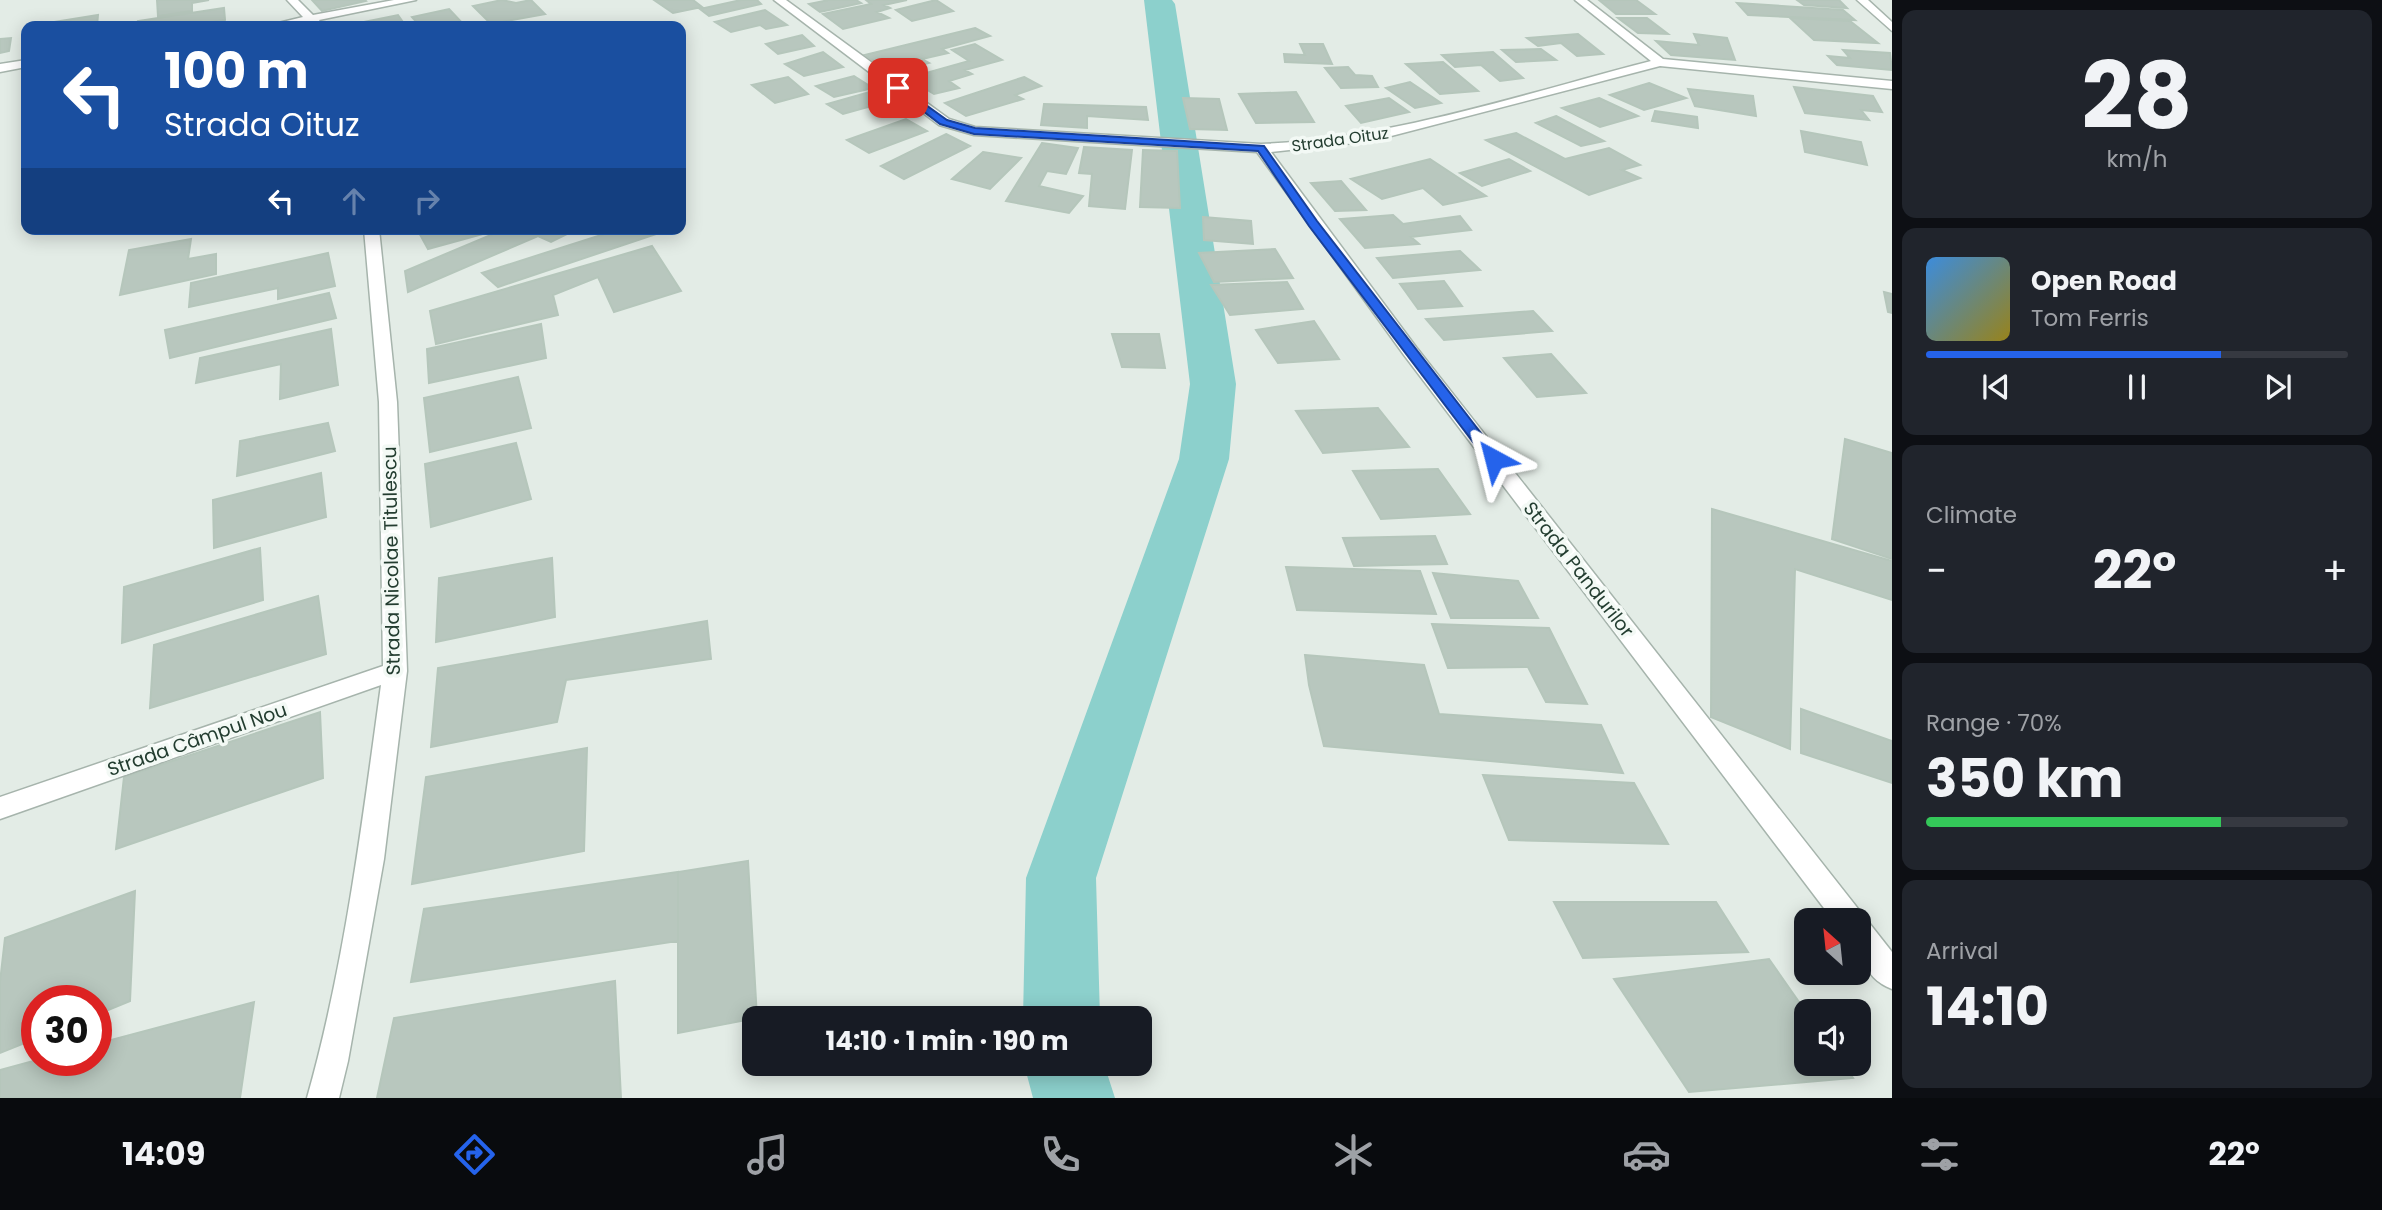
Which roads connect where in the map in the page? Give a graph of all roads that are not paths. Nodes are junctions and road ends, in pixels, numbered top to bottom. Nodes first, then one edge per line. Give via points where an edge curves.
1 (292, 0) edge
2 (411, 0) edge
3 (779, 0) edge
4 (1580, 0) edge
5 (1862, 0) edge
6 (314, 21) edge
7 (324, 21) edge
8 (1892, 28) edge
9 (1660, 62) junction
10 (21, 65) edge
11 (0, 68) edge
12 (1892, 85) edge
13 (1261, 148) junction
14 (372, 235) edge
15 (395, 671) junction
16 (0, 808) edge
17 (1841, 908) edge
18 (1871, 948) edge
19 (1892, 975) edge
20 (323, 1098) edge

1 - 6 street
2 - 7 street
3 - 13 street, Strada Oituz via 955,127
4 - 9 street
5 - 8 street
9 - 12 street, Strada Oituz
9 - 13 street, Strada Oituz via 1372,137
10 - 11 street
13 - 17 street, Strada Pandurilor via 1409,351
14 - 15 street, Strada Nicolae Titulescu via 388,402
15 - 16 street, Strada Câmpul Nou
15 - 20 street, Strada Nicolae Titulescu via 371,859
18 - 19 street

